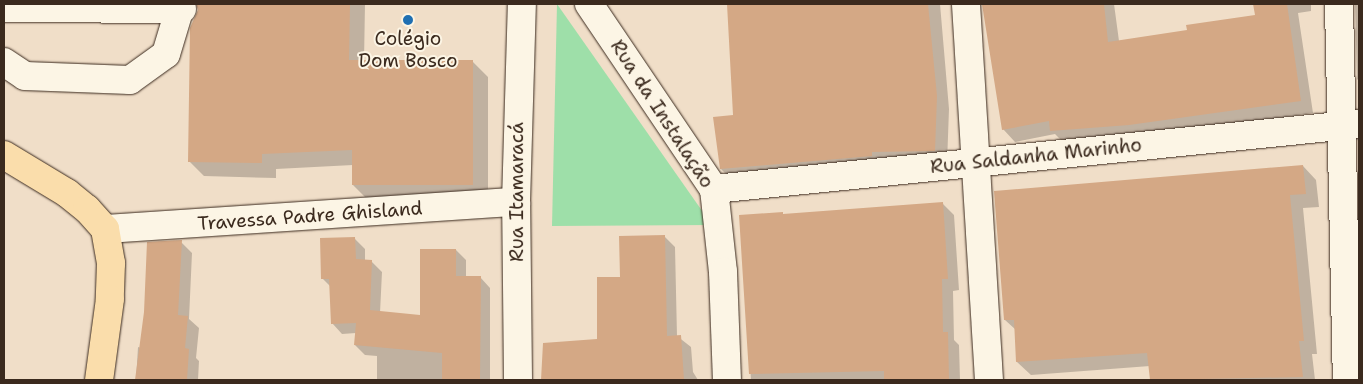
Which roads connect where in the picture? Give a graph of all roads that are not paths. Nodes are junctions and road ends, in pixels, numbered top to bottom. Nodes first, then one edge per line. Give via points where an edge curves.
1 (522, 4) edge
2 (588, 4) edge
3 (966, 4) edge
4 (1339, 4) edge
5 (182, 6) edge
6 (4, 8) edge
7 (4, 62) edge
8 (1350, 125) edge
9 (4, 155) edge
10 (975, 162) junction
11 (714, 189) junction
12 (516, 202) junction
13 (104, 229) junction
14 (99, 380) edge
15 (518, 380) edge
16 (727, 380) edge
17 (989, 380) edge
18 (1347, 380) edge

1 - 12 street, Rua Itamaracá
2 - 11 street, Rua da Instalação
3 - 10 street
4 - 8 street
5 - 6 street
5 - 7 street via 166,54 130,80 25,76
8 - 10 street, Rua Saldanha Marinho
8 - 18 street
9 - 13 main road via 67,193
10 - 11 street, Rua Saldanha Marinho
10 - 17 street
11 - 16 street, Rua da Instalação via 723,272
12 - 13 street, Travessa Padre Ghisland
12 - 15 street, Rua Itamaracá
13 - 14 main road via 111,263 110,299

